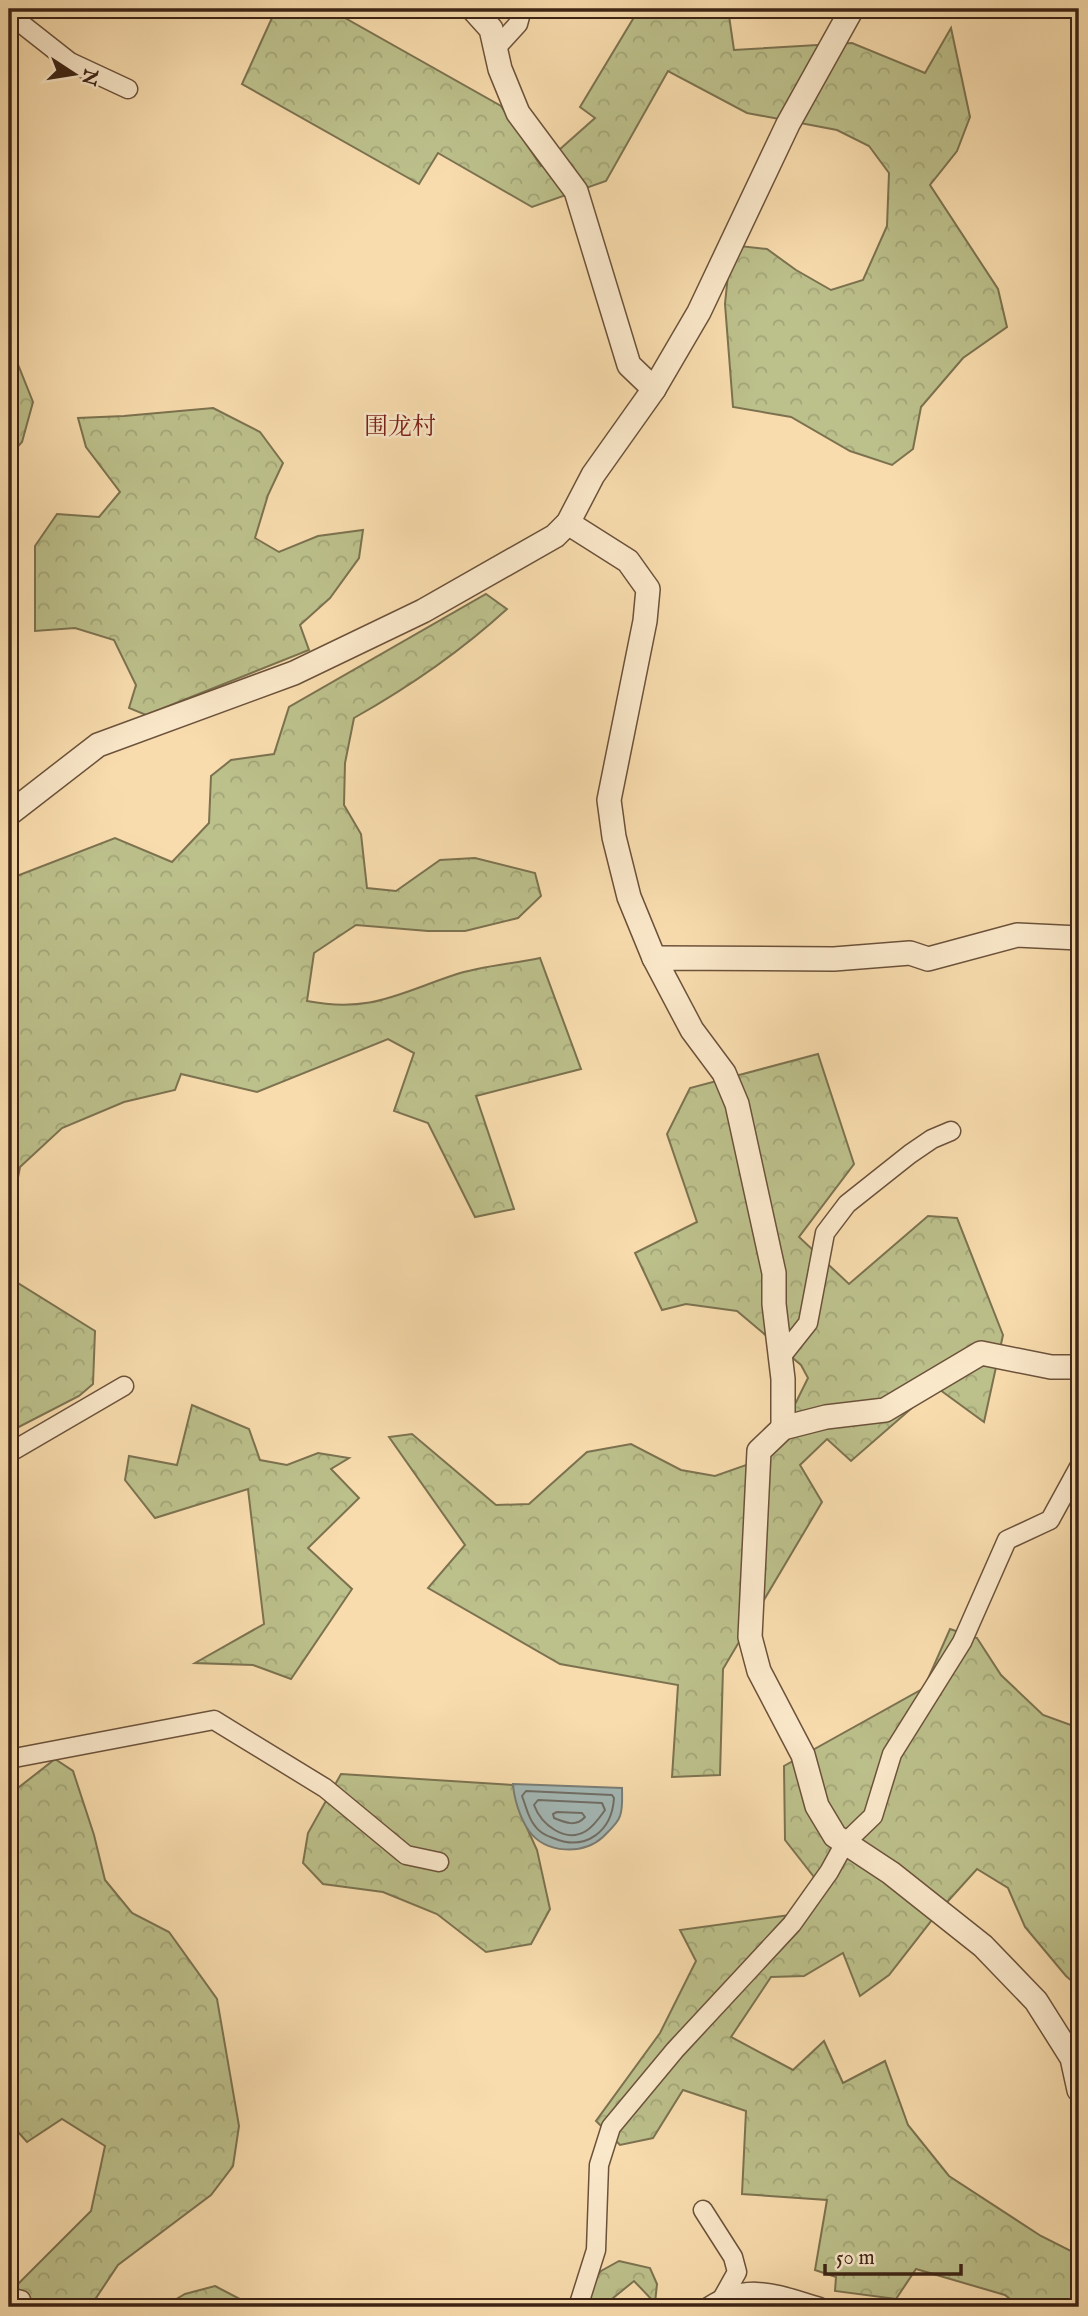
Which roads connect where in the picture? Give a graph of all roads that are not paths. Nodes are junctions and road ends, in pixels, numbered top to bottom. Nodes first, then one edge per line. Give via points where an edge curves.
1 (472, 9) edge
2 (522, 9) edge
3 (852, 9) edge
4 (9, 14) edge
5 (496, 48) junction
6 (128, 89) dead end
7 (654, 389) junction
8 (568, 523) junction
9 (9, 814) edge
10 (1079, 938) edge
11 (654, 958) junction
12 (951, 1131) dead end
13 (780, 1357) junction
14 (1079, 1367) edge
15 (124, 1386) dead end
16 (783, 1428) junction
17 (9, 1454) edge
18 (1079, 1466) edge
19 (9, 1759) edge
20 (840, 1839) junction
21 (439, 1862) dead end
22 (1079, 2090) edge
23 (703, 2210) dead end
24 (9, 2297) edge
25 (723, 2297) junction
26 (23, 2307) edge
27 (578, 2307) edge
28 (708, 2307) edge
29 (820, 2307) edge

1 - 5 street via 491,29
2 - 5 street via 518,24
3 - 7 street via 788,124 699,312
4 - 6 street via 71,62
5 - 7 street via 519,113 576,191 629,365
7 - 8 street via 593,475
8 - 9 street via 555,536 423,611 305,667 98,745
8 - 11 street via 628,561 648,589 608,800 628,897
10 - 11 street via 1017,935 928,959 910,953 834,959
11 - 13 street via 692,1030 724,1073 737,1104 774,1273
12 - 13 street via 910,1153 847,1204 825,1233 808,1323
13 - 16 street
14 - 16 street via 1051,1367 981,1353 885,1410
15 - 17 street
16 - 20 street via 759,1451 750,1637 759,1671 803,1755 817,1807
18 - 20 street via 1050,1520 1007,1540 962,1642 892,1754 873,1816
19 - 21 street via 214,1720 325,1788 406,1855
20 - 22 street via 983,1946 1036,2001 1072,2058
20 - 27 street via 829,1872 792,1924 611,2127 599,2165 596,2249
23 - 25 street via 737,2272
24 - 26 street via 21,2300
25 - 28 street
25 - 29 street via 761,2290

